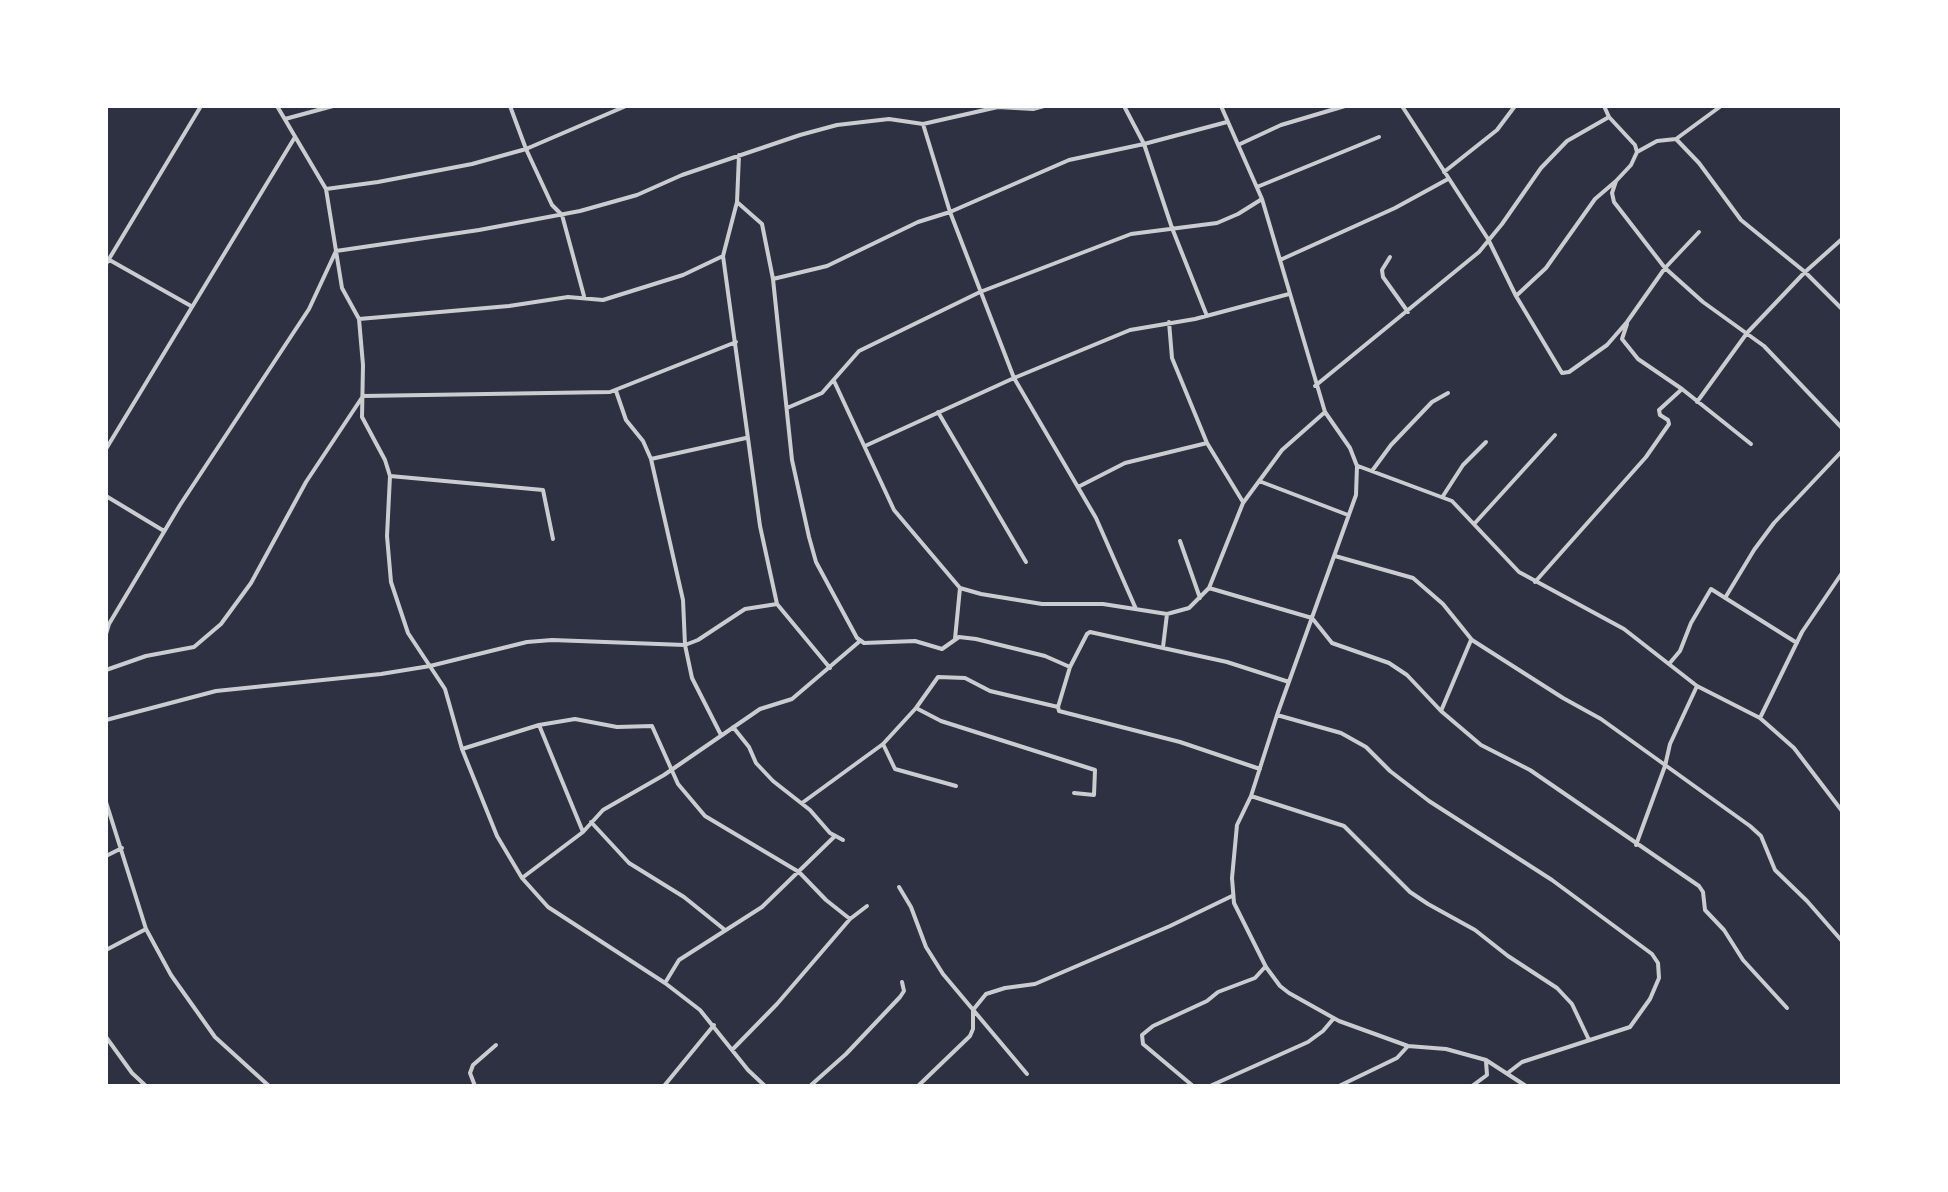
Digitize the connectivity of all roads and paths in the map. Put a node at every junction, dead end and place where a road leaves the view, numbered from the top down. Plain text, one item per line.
1 (201, 106) edge
2 (277, 106) edge
3 (333, 106) edge
4 (510, 106) edge
5 (626, 106) edge
6 (1044, 106) edge
7 (1124, 106) edge
8 (1221, 106) edge
9 (1345, 106) edge
10 (1402, 106) edge
11 (1515, 106) edge
12 (1721, 106) edge
13 (998, 107) edge
14 (1606, 107) edge
15 (1609, 117) junction
16 (284, 120) junction
17 (1227, 122) junction
18 (923, 124) junction
19 (295, 137) junction
20 (1379, 137) dead end
21 (1676, 139) junction
22 (1144, 144) junction
23 (1238, 145) junction
24 (526, 149) junction
25 (1637, 152) junction
26 (739, 155) junction
27 (1444, 172) junction
28 (1448, 179) junction
29 (1616, 181) junction
30 (1257, 187) junction
31 (326, 189) junction
32 (1262, 199) junction
33 (737, 202) junction
34 (950, 212) junction
35 (562, 215) junction
36 (1172, 228) junction
37 (1699, 232) dead end
38 (1488, 239) junction
39 (1842, 239) edge
40 (336, 251) junction
41 (723, 256) junction
42 (1390, 257) dead end
43 (1280, 260) junction
44 (107, 261) edge
45 (1665, 268) junction
46 (1805, 272) junction
47 (773, 279) junction
48 (980, 292) junction
49 (1289, 294) junction
50 (1516, 296) junction
51 (585, 297) junction
52 (192, 306) junction
53 (1842, 309) edge
54 (1408, 312) junction
55 (1207, 316) junction
56 (359, 319) junction
57 (1169, 322) junction
58 (1627, 322) junction
59 (1747, 333) junction
60 (736, 342) junction
61 (1014, 378) junction
62 (834, 381) junction
63 (1315, 386) junction
64 (1682, 389) junction
65 (616, 391) junction
66 (1448, 393) dead end
67 (363, 396) junction
68 (1697, 402) junction
69 (787, 408) junction
70 (938, 412) junction
71 (1325, 412) junction
72 (1842, 428) edge
73 (1555, 435) dead end
74 (746, 438) junction
75 (1486, 442) dead end
76 (1207, 443) junction
77 (1751, 444) dead end
78 (865, 446) junction
79 (106, 449) edge
80 (1842, 451) edge
81 (651, 459) junction
82 (1357, 466) junction
83 (1371, 471) junction
84 (390, 476) junction
85 (1259, 481) junction
86 (1077, 488) junction
87 (106, 496) edge
88 (1443, 496) junction
89 (1243, 503) junction
90 (1348, 515) junction
91 (1475, 523) junction
92 (164, 531) junction
93 (553, 539) dead end
94 (1180, 541) dead end
95 (1335, 556) junction
96 (1026, 562) dead end
97 (1842, 573) edge
98 (1535, 582) junction
99 (960, 588) junction
100 (1209, 588) junction
101 (1200, 598) junction
102 (1725, 598) junction
103 (777, 604) junction
104 (1136, 609) junction
105 (1167, 614) junction
106 (1312, 618) junction
107 (108, 623) edge
108 (106, 634) edge
109 (955, 639) junction
110 (1472, 640) junction
111 (860, 641) junction
112 (1797, 643) junction
113 (685, 645) junction
114 (1163, 648) junction
115 (1669, 665) junction
116 (430, 666) junction
117 (1070, 667) junction
118 (830, 668) junction
119 (106, 670) edge
120 (1290, 682) junction
121 (1697, 686) junction
122 (1058, 707) junction
123 (916, 708) junction
124 (1441, 711) junction
125 (1277, 715) junction
126 (1760, 718) junction
127 (106, 720) edge
128 (539, 725) junction
129 (733, 727) junction
130 (721, 735) junction
131 (883, 744) junction
132 (462, 749) junction
133 (1665, 766) junction
134 (672, 769) junction
135 (1260, 769) junction
136 (956, 786) dead end
137 (1074, 793) dead end
138 (1251, 796) junction
139 (106, 802) edge
140 (1839, 802) edge
141 (802, 803) junction
142 (107, 809) edge
143 (1842, 811) edge
144 (591, 822) junction
145 (583, 832) junction
146 (834, 837) junction
147 (843, 840) dead end
148 (1636, 845) junction
149 (122, 848) junction
150 (106, 856) edge
151 (799, 872) junction
152 (522, 878) junction
153 (899, 887) dead end
154 (1232, 896) junction
155 (867, 906) dead end
156 (850, 919) junction
157 (146, 929) junction
158 (725, 930) junction
159 (1842, 941) edge
160 (106, 950) edge
161 (1266, 967) junction
162 (902, 982) dead end
163 (665, 983) junction
164 (1787, 1008) dead end
165 (973, 1010) junction
166 (1334, 1018) junction
167 (714, 1025) junction
168 (106, 1037) edge
169 (1589, 1040) junction
170 (496, 1045) dead end
171 (1408, 1046) junction
172 (732, 1050) junction
173 (1486, 1060) junction
174 (1508, 1073) junction
175 (1027, 1074) dead end
176 (146, 1086) edge
177 (268, 1086) edge
178 (475, 1086) edge
179 (664, 1086) edge
180 (765, 1086) edge
181 (810, 1086) edge
182 (918, 1086) edge
183 (1193, 1086) edge
184 (1210, 1086) edge
185 (1339, 1086) edge
186 (1472, 1086) edge
187 (1526, 1086) edge

1 - 44 street
2 - 16 street
3 - 16 street
4 - 24 street
5 - 24 street
6 - 13 street
7 - 22 street
8 - 17 street
9 - 23 street
10 - 27 street
11 - 27 street
12 - 21 street
13 - 18 street
14 - 15 street
15 - 25 street
15 - 38 street
16 - 19 street
17 - 22 street
17 - 23 street
18 - 26 street
18 - 34 street
19 - 31 street
19 - 52 street
20 - 30 street
21 - 25 street
21 - 46 street
22 - 34 street
22 - 36 street
23 - 30 street
24 - 31 street
24 - 35 street
25 - 29 street
26 - 33 street
26 - 35 street
27 - 28 street
28 - 38 street
28 - 43 street
29 - 45 street
29 - 50 street
30 - 32 street
31 - 40 street
32 - 36 street
32 - 43 street
33 - 41 street
33 - 47 street
34 - 47 street
34 - 48 street
35 - 40 street
35 - 51 street
36 - 48 street
36 - 55 street
37 - 45 street
38 - 50 street
38 - 54 street
39 - 46 street
40 - 56 street
40 - 92 street
41 - 51 street
41 - 60 street
42 - 54 street
43 - 49 street
44 - 52 street
45 - 58 street
45 - 59 street
46 - 53 street
46 - 59 street
47 - 69 street
48 - 61 street
48 - 62 street
49 - 55 street
49 - 63 street
50 - 58 street
51 - 56 street
52 - 79 street
54 - 63 street
55 - 57 street
56 - 67 street
57 - 61 street
57 - 76 street
58 - 64 street
59 - 68 street
59 - 72 street
60 - 65 street
60 - 74 street
61 - 70 street
61 - 86 street
62 - 69 street
62 - 78 street
63 - 71 street
64 - 68 street
64 - 98 street
65 - 67 street
65 - 81 street
66 - 83 street
67 - 84 street
67 - 119 street
68 - 77 street
69 - 111 street
70 - 78 street
70 - 96 street
71 - 82 street
71 - 85 street
73 - 91 street
74 - 81 street
74 - 103 street
75 - 88 street
76 - 86 street
76 - 89 street
78 - 99 street
80 - 102 street
81 - 113 street
82 - 83 street
82 - 90 street
83 - 88 street
84 - 93 street
84 - 116 street
85 - 89 street
85 - 90 street
86 - 104 street
87 - 92 street
88 - 91 street
89 - 100 street
90 - 95 street
91 - 98 street
92 - 107 street
94 - 101 street
95 - 106 street
95 - 110 street
97 - 112 street
98 - 115 street
99 - 104 street
99 - 109 street
100 - 101 street
100 - 106 street
101 - 105 street
102 - 112 street
102 - 115 street
103 - 113 street
103 - 118 street
104 - 105 street
105 - 114 street
106 - 120 street
106 - 124 street
107 - 108 street
109 - 111 street
109 - 117 street
110 - 124 street
110 - 133 street
111 - 118 street
112 - 126 street
113 - 116 street
113 - 130 street
114 - 117 street
114 - 120 street
115 - 121 street
116 - 127 street
116 - 132 street
117 - 122 street
118 - 129 street
120 - 125 street
121 - 126 street
121 - 133 street
122 - 123 street
122 - 135 street
123 - 131 street
123 - 137 street
124 - 148 street
125 - 135 street
125 - 169 street
126 - 140 street
128 - 132 street
128 - 134 street
128 - 145 street
129 - 130 street
129 - 141 street
130 - 134 street
131 - 136 street
131 - 141 street
132 - 152 street
133 - 148 street
133 - 159 street
134 - 144 street
134 - 151 street
135 - 138 street
138 - 154 street
138 - 169 street
139 - 142 street
140 - 143 street
141 - 146 street
142 - 149 street
144 - 145 street
144 - 158 street
145 - 152 street
146 - 147 street
146 - 151 street
148 - 164 street
149 - 150 street
149 - 157 street
151 - 156 street
151 - 158 street
152 - 163 street
153 - 165 street
154 - 161 street
154 - 165 street
155 - 156 street
156 - 172 street
157 - 160 street
157 - 177 street
158 - 163 street
161 - 166 street
161 - 183 street
162 - 181 street
163 - 167 street
165 - 175 street
165 - 182 street
166 - 171 street
166 - 184 street
167 - 172 street
167 - 179 street
168 - 176 street
169 - 174 street
170 - 178 street
171 - 173 street
171 - 185 street
172 - 180 street
173 - 174 street
173 - 186 street
174 - 187 street

